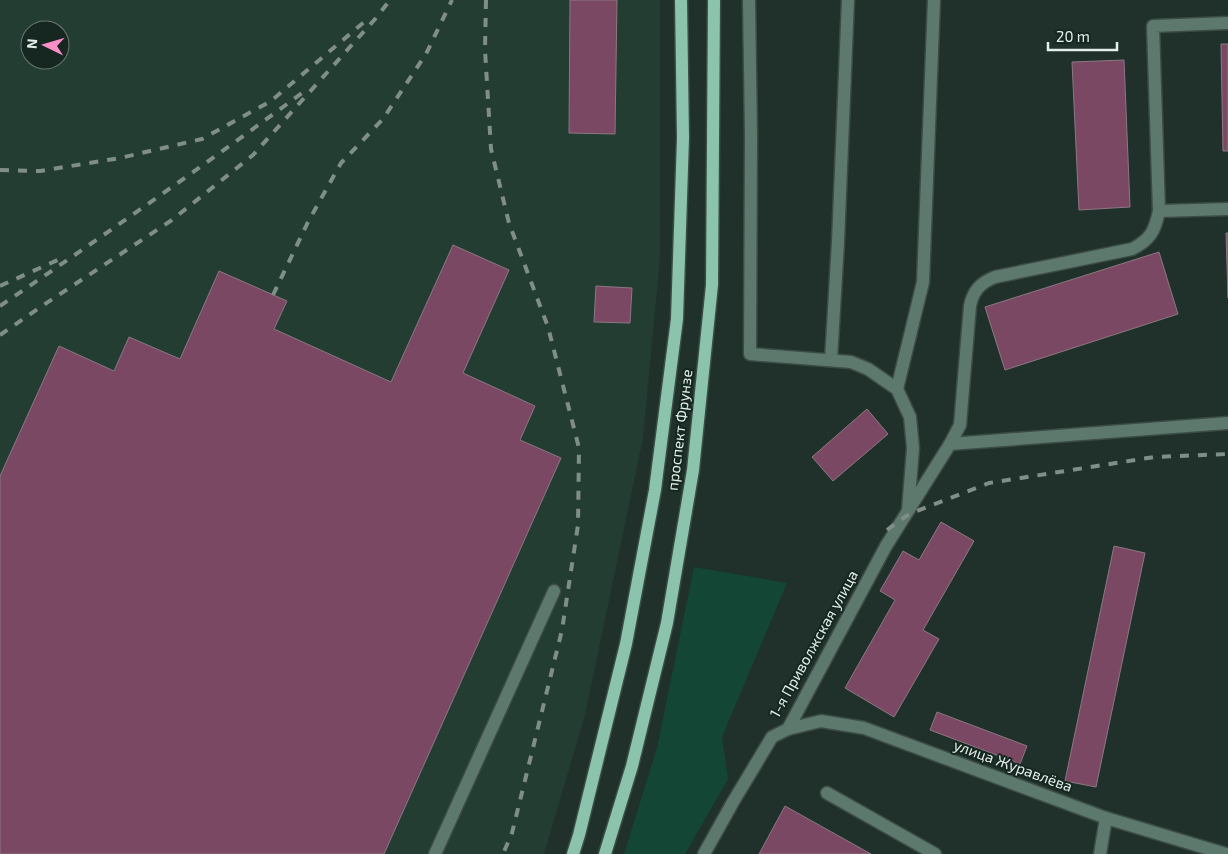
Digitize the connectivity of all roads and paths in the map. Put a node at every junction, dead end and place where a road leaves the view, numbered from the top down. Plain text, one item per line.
1 (681, 0) edge
2 (714, 0) edge
3 (749, 0) edge
4 (848, 0) edge
5 (934, 0) edge
6 (1228, 23) edge
7 (1228, 209) edge
8 (1159, 211) junction
9 (831, 360) junction
10 (896, 389) junction
11 (1228, 423) edge
12 (950, 444) junction
13 (908, 512) junction
14 (554, 591) dead end
15 (788, 729) junction
16 (827, 793) dead end
17 (1106, 818) junction
18 (435, 854) edge
19 (573, 854) edge
20 (605, 854) edge
21 (704, 854) edge
22 (935, 854) edge
23 (1100, 854) edge
24 (1226, 854) edge

1 - 19 main road, проспект Фрунзе
2 - 20 main road, проспект Фрунзе
3 - 9 street
4 - 9 street
5 - 10 street
6 - 8 street
7 - 8 street
8 - 12 street, 1-я Приволжская улица
9 - 10 street
10 - 13 street
11 - 12 street
12 - 13 street, 1-я Приволжская улица
13 - 15 street, 1-я Приволжская улица
14 - 18 street
15 - 17 street, улица Журавлёва
15 - 21 street, 1-я Приволжская улица
16 - 22 street
17 - 23 street
17 - 24 street, улица Журавлёва

